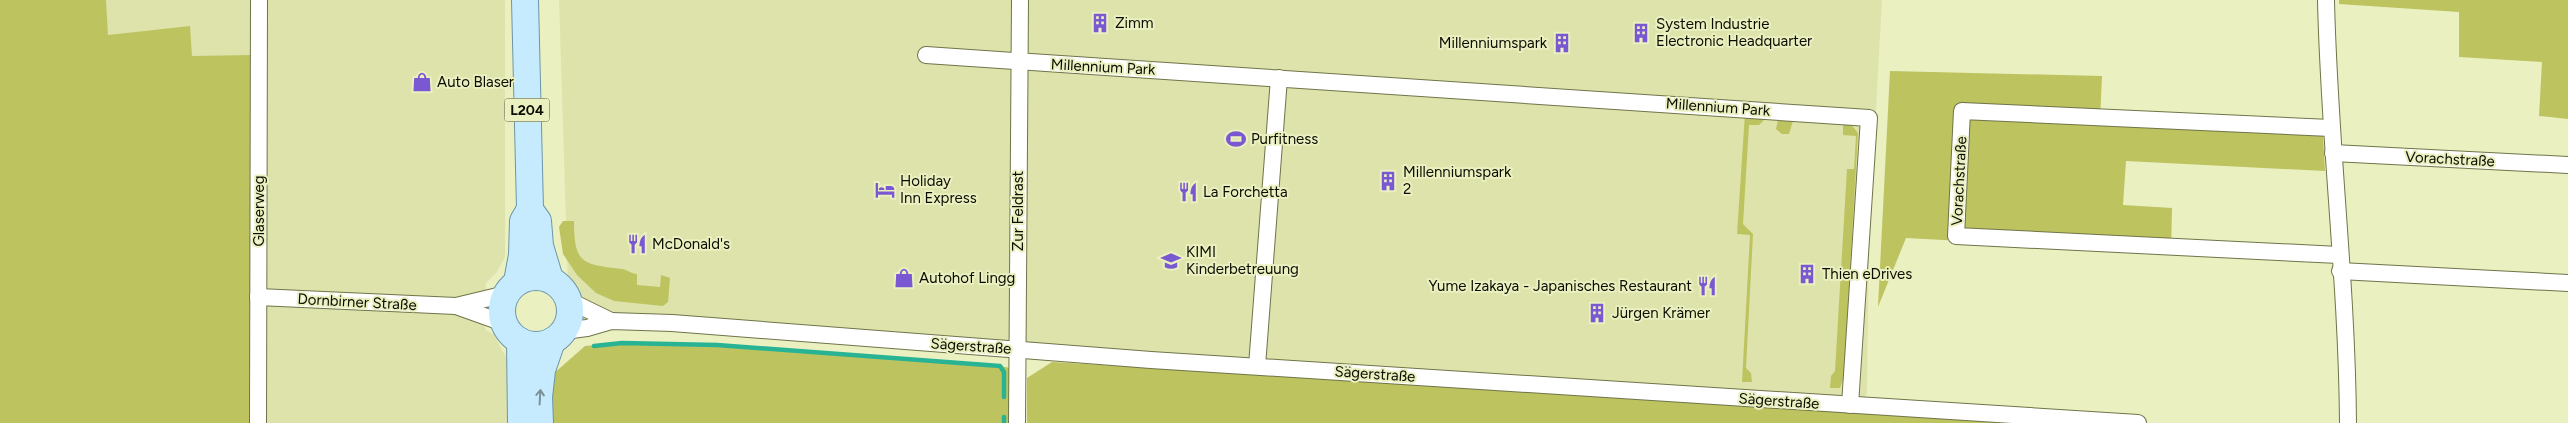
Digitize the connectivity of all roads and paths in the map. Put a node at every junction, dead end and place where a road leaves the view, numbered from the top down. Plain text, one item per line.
1 (260, 0) edge
2 (525, 0) edge
3 (1020, 0) edge
4 (2326, 0) edge
5 (926, 54) dead end
6 (1019, 62) junction
7 (1279, 78) junction
8 (2331, 128) junction
9 (2333, 153) junction
10 (2568, 165) edge
11 (530, 209) junction
12 (2340, 263) junction
13 (550, 279) junction
14 (2568, 283) edge
15 (511, 288) junction
16 (258, 297) junction
17 (568, 300) junction
18 (456, 306) junction
19 (611, 322) junction
20 (512, 333) junction
21 (558, 336) junction
22 (1018, 349) junction
23 (1257, 366) junction
24 (1850, 405) junction
25 (258, 423) edge
26 (521, 423) edge
27 (540, 423) edge
28 (1017, 423) edge
29 (2138, 423) edge
30 (2348, 423) edge

1 - 16 street, Glaserweg
2 - 11 main road, L204
3 - 6 street, Zur Feldrast
4 - 8 street
5 - 6 street, Millennium Park
6 - 7 street, Millennium Park
6 - 22 street, Zur Feldrast
7 - 23 street
7 - 24 street, Millennium Park
8 - 9 street
8 - 12 street, Vorachstraße
9 - 10 street, Vorachstraße
9 - 12 street
11 - 13 main road, L204
11 - 15 main road, L204
12 - 14 street, Vorachstraße
12 - 30 street
13 - 15 main road, Dornbirner Straße
13 - 17 main road, L204
15 - 18 street, Dornbirner Straße
15 - 20 main road, L204
16 - 18 street, Dornbirner Straße
16 - 25 street, Glaserweg
17 - 19 street, Sägerstraße
17 - 21 main road
18 - 20 street, Dornbirner Straße
19 - 21 street, Sägerstraße
19 - 22 street, Sägerstraße
20 - 21 main road, Dornbirner Straße
20 - 26 main road, L204
27 -> 21 main road
22 - 23 street, Sägerstraße
22 - 28 street, Zur Feldrast
23 - 24 street, Sägerstraße
24 - 29 street, Sägerstraße

